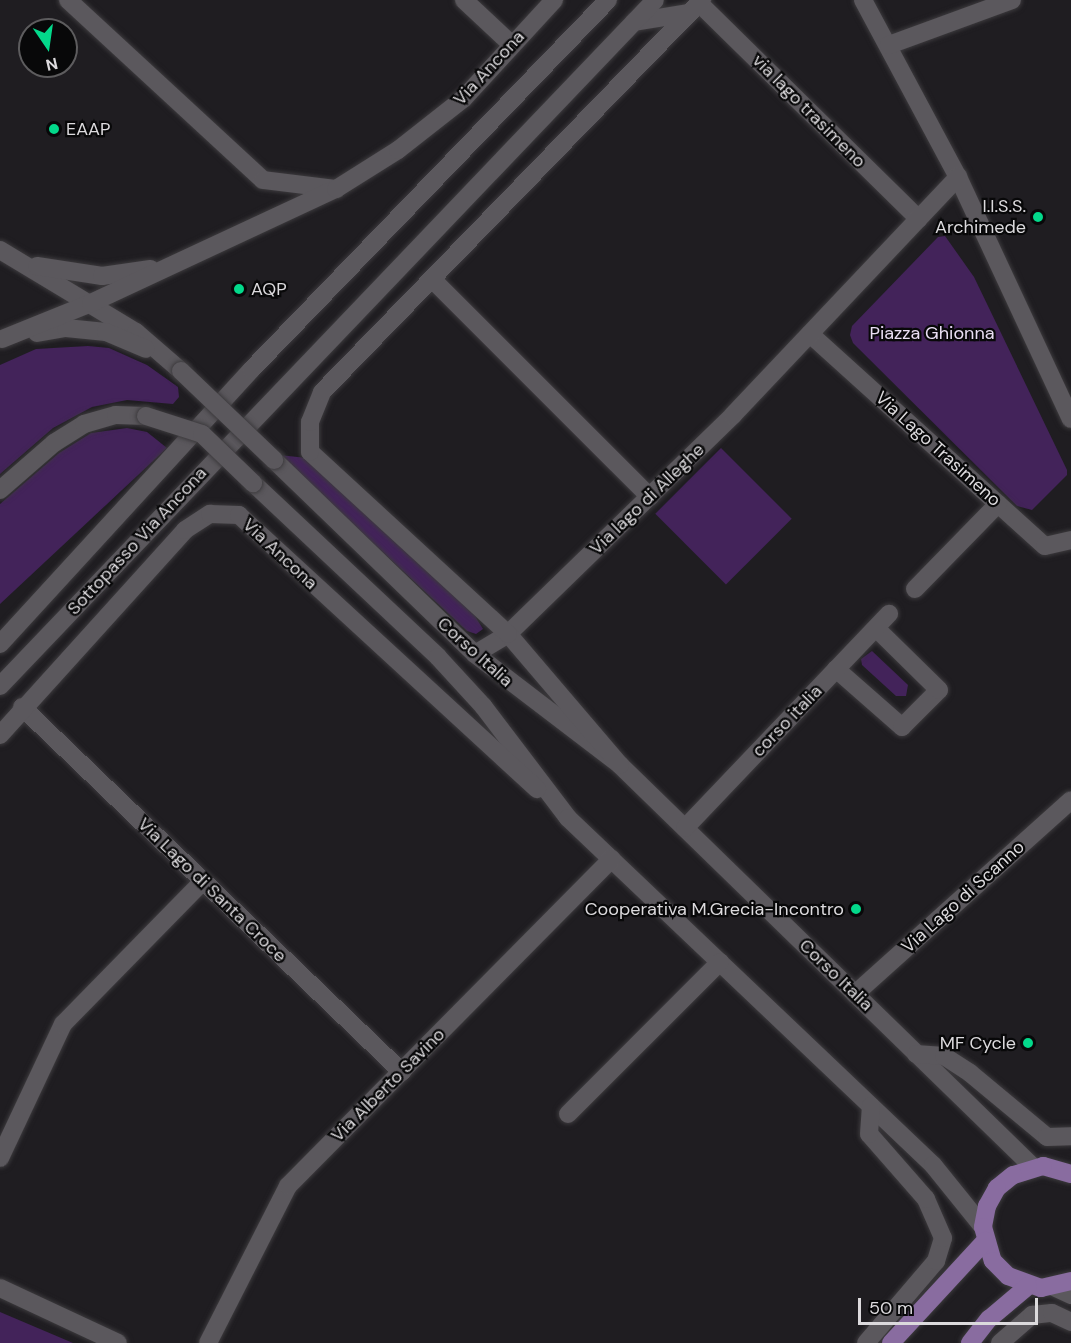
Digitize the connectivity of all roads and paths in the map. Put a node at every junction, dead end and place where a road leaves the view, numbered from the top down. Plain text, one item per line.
1 (68, 0) edge
2 (464, 0) edge
3 (554, 0) edge
4 (608, 0) edge
5 (655, 0) edge
6 (863, 0) edge
7 (1012, 0) edge
8 (697, 5) edge
9 (634, 22) junction
10 (511, 45) junction
11 (889, 45) junction
12 (958, 177) junction
13 (336, 189) junction
14 (919, 219) junction
15 (0, 250) edge
16 (29, 265) junction
17 (169, 266) junction
18 (432, 279) junction
19 (92, 303) junction
20 (810, 334) junction
21 (1, 339) edge
22 (251, 370) joint
23 (181, 371) junction
24 (1071, 419) edge
25 (0, 490) edge
26 (650, 497) junction
27 (998, 504) junction
28 (1071, 540) edge
29 (915, 589) dead end
30 (889, 614) dead end
31 (876, 628) junction
32 (508, 634) junction
33 (0, 644) edge
34 (475, 654) junction
35 (836, 669) junction
36 (0, 686) edge
37 (22, 707) junction
38 (0, 735) edge
39 (620, 765) junction
40 (1071, 801) edge
41 (568, 818) junction
42 (685, 828) junction
43 (612, 860) junction
44 (203, 881) junction
45 (720, 962) junction
46 (855, 994) junction
47 (916, 1054) junction
48 (402, 1072) junction
49 (871, 1106) junction
50 (568, 1114) dead end
51 (1071, 1136) edge
52 (0, 1158) edge
53 (1071, 1159) edge
54 (1033, 1167) junction
55 (1053, 1167) junction
56 (1071, 1174) edge
57 (984, 1234) junction
58 (1063, 1284) edge
59 (1028, 1286) junction
60 (0, 1288) edge
61 (1071, 1295) edge
62 (1071, 1322) edge
63 (118, 1343) edge
64 (208, 1343) edge
65 (866, 1343) edge
66 (891, 1343) edge
67 (970, 1343) edge
68 (1000, 1343) edge

1 - 13 street
2 - 10 street
3 - 10 street, Via Ancona
4 - 22 street, Via Ancona
5 - 9 street
6 - 11 street
7 - 11 street
8 - 9 street
8 - 14 street, via lago trasimeno
8 - 18 street
9 - 36 street, Sottopasso Via Ancona
10 - 13 street, Via Ancona
11 - 12 street
12 - 14 street
12 - 24 street
13 - 17 street, Via Ancona
14 - 20 street, Via lago di Alleghe
15 - 16 street
16 - 17 street
16 - 19 street
17 - 19 street, Via Ancona
18 - 26 street
18 - 32 street
19 - 21 street, Via Ancona
19 - 23 street
20 - 26 street, Via lago di Alleghe
20 - 27 street, Via Lago Trasimeno
21 - 23 street, Corso Italia
22 - 33 street, Sottopasso Via Ancona
23 - 34 street, Corso Italia, bridge
25 - 41 street, Corso Italia, bridge
26 - 32 street, Via lago di Alleghe
27 - 28 street, Via Lago Trasimeno
27 - 29 street
30 - 31 street, corso italia
31 - 35 street, corso italia
31 - 35 street
32 - 34 street, Via lago di Alleghe
32 - 39 street
34 - 39 street, Corso Italia
35 - 42 street, corso italia
37 - 38 street, Via Ancona
37 - 41 street, Via Ancona
37 - 44 street, Via Lago di Santa Croce
39 - 42 street, Corso Italia
40 - 46 street, Via Lago di Scanno
41 - 43 street, Corso Italia
42 - 46 street, Corso Italia
43 - 45 street, Corso Italia
43 - 48 street, Via Alberto Savino
44 - 48 street, Via Lago di Santa Croce
44 - 52 street
45 - 49 street, Corso Italia
45 - 50 street
46 - 47 street, Corso Italia
47 - 51 street
47 - 54 street, Corso Italia
48 - 64 street, Via Alberto Savino
49 - 57 street, Corso Italia
49 - 65 street
53 - 55 main road
54 - 55 main road
54 - 57 main road
55 - 56 main road
57 - 59 main road
57 - 66 main road
58 - 59 main road
58 - 61 street
59 - 67 main road
60 - 63 street
62 - 68 street

